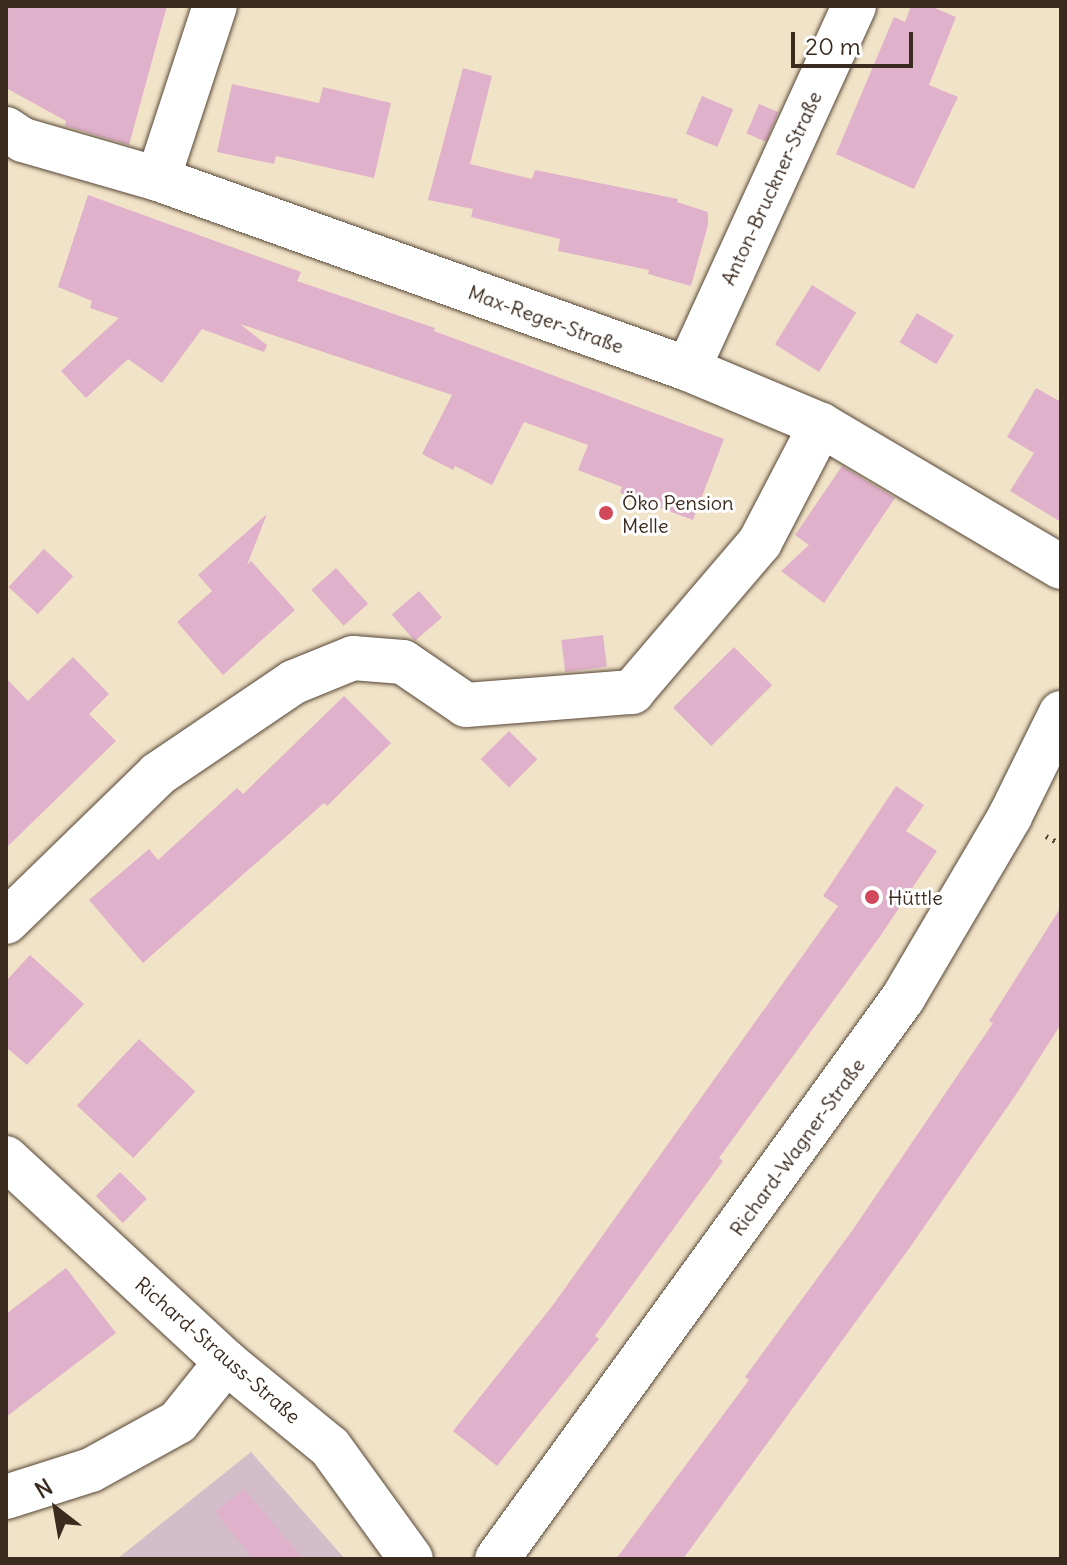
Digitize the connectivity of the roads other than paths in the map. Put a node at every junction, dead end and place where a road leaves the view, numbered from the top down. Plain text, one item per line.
1 (215, 6) edge
2 (854, 6) edge
3 (6, 129) edge
4 (158, 179) junction
5 (688, 369) junction
6 (821, 425) junction
7 (1061, 567) edge
8 (1061, 713) edge
9 (6, 922) edge
10 (6, 1158) edge
11 (226, 1362) junction
12 (6, 1497) edge
13 (411, 1559) edge
14 (497, 1559) edge

1 - 4 street
2 - 5 street, Anton-Bruckner-Straße
3 - 4 street, Max-Reger-Straße
4 - 5 street, Max-Reger-Straße
5 - 6 street, Max-Reger-Straße
6 - 7 street, Max-Reger-Straße
6 - 9 street
8 - 14 street, Richard-Wagner-Straße
10 - 11 street, Richard-Strauss-Straße
11 - 12 street
11 - 13 street, Richard-Strauss-Straße

